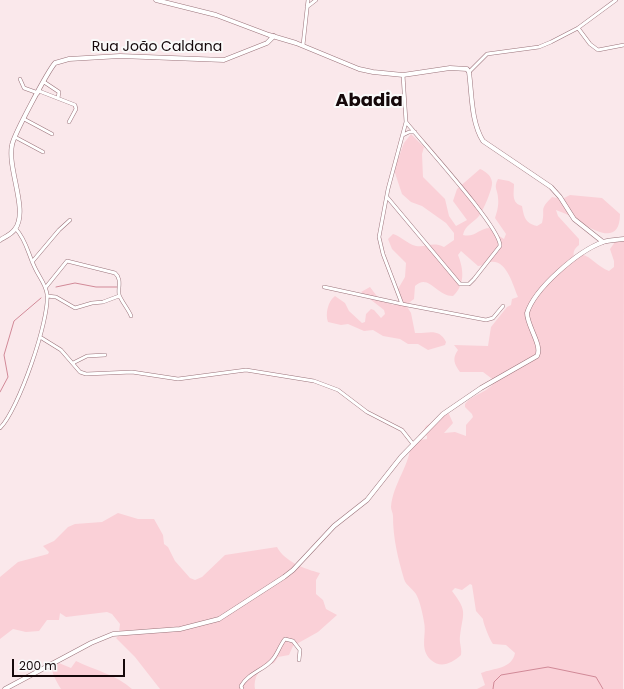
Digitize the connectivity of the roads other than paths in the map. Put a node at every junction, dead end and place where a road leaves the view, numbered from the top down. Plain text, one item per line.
1 (156, 0) edge
2 (308, 0) edge
3 (316, 0) edge
4 (616, 0) edge
5 (307, 7) junction
6 (578, 28) junction
7 (271, 36) junction
8 (624, 45) edge
9 (303, 46) junction
10 (469, 72) junction
11 (403, 75) junction
12 (20, 79) dead end
13 (44, 82) junction
14 (38, 92) junction
15 (58, 98) junction
16 (24, 119) junction
17 (69, 122) dead end
18 (406, 122) junction
19 (414, 132) junction
20 (52, 134) dead end
21 (403, 135) junction
22 (15, 136) junction
23 (43, 152) dead end
24 (387, 197) junction
25 (70, 220) dead end
26 (16, 229) junction
27 (624, 239) edge
28 (0, 240) edge
29 (603, 242) junction
30 (32, 262) junction
31 (46, 287) junction
32 (324, 287) dead end
33 (48, 296) junction
34 (119, 296) junction
35 (402, 304) junction
36 (503, 306) dead end
37 (131, 316) dead end
38 (40, 337) junction
39 (105, 355) dead end
40 (73, 362) junction
41 (0, 428) edge
42 (413, 444) junction
43 (299, 660) dead end
44 (5, 689) edge
45 (242, 689) edge

1 - 7 street
2 - 5 street
3 - 5 street
4 - 6 street
5 - 9 street
6 - 8 street
6 - 10 street
7 - 9 street
7 - 13 street, Rua João Caldana
9 - 11 street
10 - 11 street
10 - 29 street
11 - 18 street
12 - 14 street
13 - 14 street, Rua João Caldana
13 - 15 street
14 - 15 street
14 - 16 street, Rua João Caldana
15 - 17 street
16 - 20 street
16 - 22 street, Rua João Caldana
18 - 19 street
18 - 21 street
19 - 21 street
19 - 24 street
21 - 24 street
22 - 23 street
22 - 26 street, Rua João Caldana
24 - 35 street
25 - 30 street
26 - 28 street
26 - 30 street
27 - 29 street
29 - 42 street
30 - 31 street
31 - 33 street
31 - 34 street
32 - 35 street
33 - 34 street
33 - 38 street
34 - 37 street
35 - 36 street
38 - 40 street
38 - 41 street
39 - 40 street
40 - 42 street
42 - 44 street
43 - 45 street

